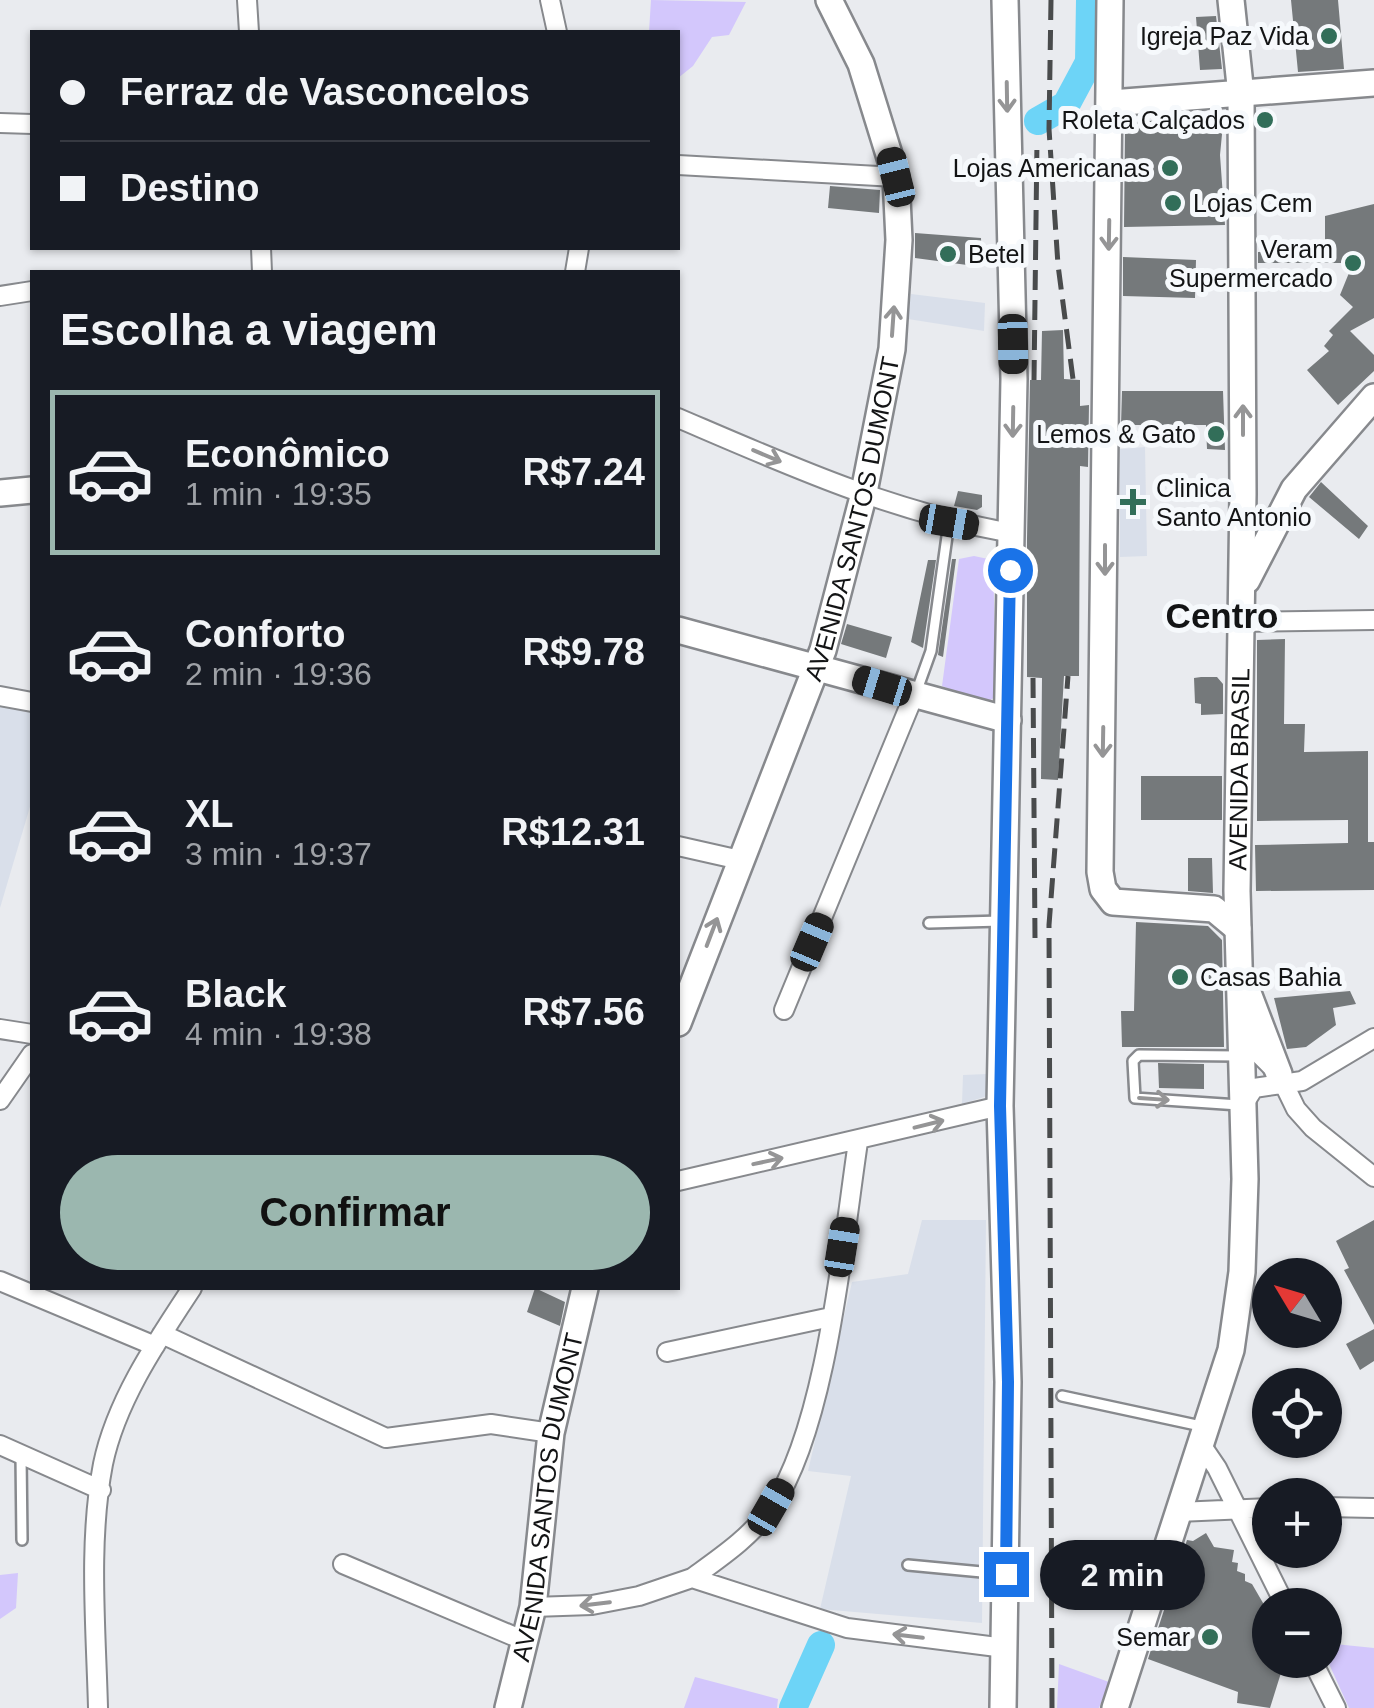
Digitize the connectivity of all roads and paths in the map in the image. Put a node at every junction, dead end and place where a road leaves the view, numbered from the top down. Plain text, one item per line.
1 (247, 0) edge
2 (550, 0) edge
3 (828, 0) edge
4 (1005, 0) edge
5 (1110, 0) edge
6 (1232, 0) edge
7 (249, 30) edge
8 (557, 30) edge
9 (1374, 84) edge
10 (1228, 96) junction
11 (1111, 103) junction
12 (0, 123) edge
13 (30, 124) edge
14 (680, 165) edge
15 (896, 177) junction
16 (30, 291) edge
17 (0, 296) edge
18 (1374, 397) edge
19 (680, 419) edge
20 (30, 490) edge
21 (0, 493) edge
22 (863, 497) junction
23 (949, 522) junction
24 (1011, 533) junction
25 (1240, 594) junction
26 (1374, 620) edge
27 (1240, 622) junction
28 (680, 631) edge
29 (817, 666) junction
30 (0, 696) edge
31 (914, 696) junction
32 (30, 702) edge
33 (1008, 720) junction
34 (680, 846) edge
35 (740, 860) junction
36 (1237, 891) junction
37 (1214, 909) junction
38 (1004, 920) junction
39 (928, 924) dead end
40 (1238, 929) junction
41 (1240, 966) junction
42 (784, 1010) dead end
43 (680, 1018) edge
44 (0, 1029) edge
45 (30, 1034) edge
46 (1374, 1038) edge
47 (1240, 1046) junction
48 (30, 1057) edge
49 (1280, 1080) junction
50 (0, 1100) edge
51 (1242, 1105) junction
52 (1000, 1106) junction
53 (858, 1142) junction
54 (1374, 1176) edge
55 (680, 1181) edge
56 (0, 1281) edge
57 (191, 1290) edge
58 (586, 1290) edge
59 (831, 1318) junction
60 (158, 1340) junction
61 (667, 1352) dead end
62 (1062, 1396) dead end
63 (551, 1433) junction
64 (1202, 1435) junction
65 (0, 1445) edge
66 (21, 1455) junction
67 (102, 1490) junction
68 (1342, 1507) edge
69 (1374, 1508) edge
70 (1252, 1510) edge
71 (1237, 1511) junction
72 (1178, 1512) junction
73 (22, 1540) dead end
74 (344, 1564) dead end
75 (908, 1564) dead end
76 (1006, 1574) junction
77 (692, 1578) junction
78 (1276, 1588) edge
79 (533, 1608) junction
80 (525, 1641) junction
81 (1005, 1648) junction
82 (1321, 1678) edge
83 (98, 1708) edge
84 (508, 1708) edge
85 (1002, 1708) edge
86 (1115, 1708) edge
87 (1336, 1708) edge

1 - 7 street
2 - 8 street
3 - 15 main road, AVENIDA SANTOS DUMONT
4 -> 24 main road
5 - 11 main road
6 - 10 main road
9 - 10 main road
10 - 11 main road
25 -> 10 main road, AVENIDA BRASIL
11 -> 37 main road
12 - 13 street
14 - 15 street
22 -> 15 main road, AVENIDA SANTOS DUMONT
16 - 17 street
18 - 25 main road
19 -> 22 street
20 - 21 main road
22 - 23 street
22 - 29 main road, AVENIDA SANTOS DUMONT
23 - 24 street
23 - 31 lane
24 - 33 main road
25 - 27 main road, AVENIDA BRASIL
26 - 27 street
27 - 36 main road, AVENIDA BRASIL
28 - 29 main road
29 - 31 main road
29 - 35 main road, AVENIDA SANTOS DUMONT
30 - 32 street
31 - 33 main road
31 - 42 street
33 - 38 main road
34 - 35 street
43 -> 35 main road, AVENIDA SANTOS DUMONT
36 - 37 main road
36 - 40 main road, AVENIDA BRASIL
37 - 40 main road
38 - 39 lane
38 - 52 main road
40 - 41 main road, AVENIDA BRASIL
41 - 47 main road, AVENIDA BRASIL
41 - 49 main road
44 - 45 street
46 - 49 street
47 - 49 street
47 - 51 main road, AVENIDA BRASIL
47 -> 51 lane
48 - 50 street
49 - 51 street
49 - 54 street
51 - 64 main road, AVENIDA BRASIL
53 -> 52 street
52 - 76 main road
55 -> 53 street
53 - 59 street
56 - 60 street
57 - 60 street
58 - 63 main road, AVENIDA SANTOS DUMONT
59 - 61 street
59 - 77 street
60 - 63 street
60 - 67 street
62 - 64 lane
63 - 79 main road, AVENIDA SANTOS DUMONT
64 - 71 street
64 - 72 main road, AVENIDA BRASIL
65 - 66 street
66 - 67 street
66 - 73 lane
67 - 83 street
68 - 69 street
70 - 71 street
71 - 72 street
71 - 78 street
72 - 86 main road, AVENIDA BRASIL
74 - 80 street
75 - 76 lane
76 - 81 main road
77 -> 79 street
81 -> 77 street
79 - 80 main road, AVENIDA SANTOS DUMONT
80 - 84 main road, AVENIDA SANTOS DUMONT
81 - 85 main road
82 - 87 street

